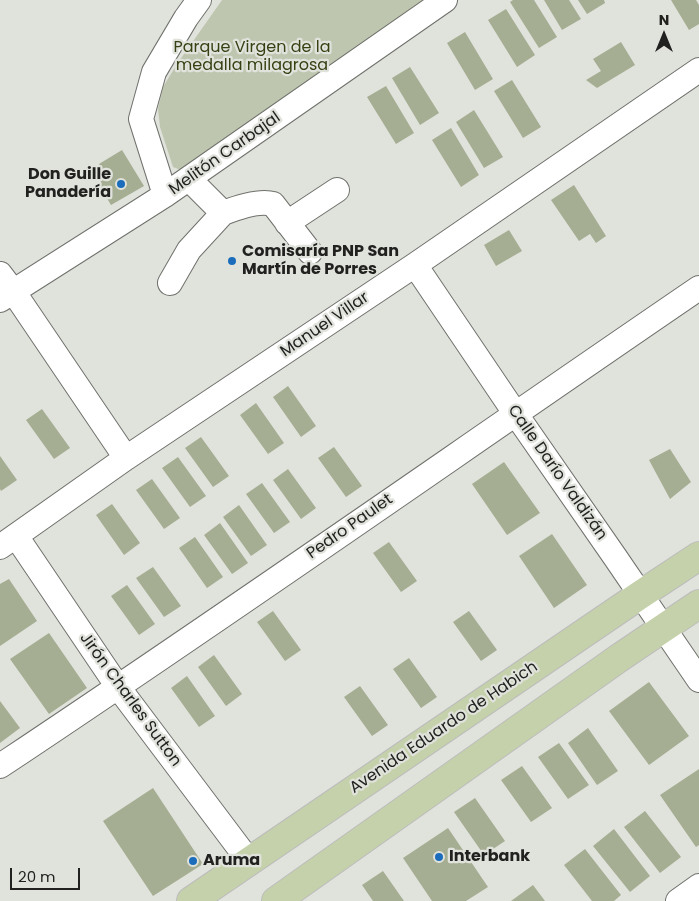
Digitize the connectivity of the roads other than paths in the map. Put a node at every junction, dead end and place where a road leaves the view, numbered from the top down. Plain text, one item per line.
1 (198, 0) edge
2 (444, 0) edge
3 (699, 70) edge
4 (189, 179) junction
5 (337, 190) dead end
6 (165, 195) junction
7 (223, 213) junction
8 (287, 223) junction
9 (310, 252) dead end
10 (415, 265) junction
11 (170, 283) dead end
12 (699, 288) edge
13 (4, 289) edge
14 (515, 413) junction
15 (126, 458) junction
16 (8, 542) edge
17 (699, 556) edge
18 (640, 595) junction
19 (699, 604) edge
20 (664, 628) junction
21 (699, 680) edge
22 (118, 687) junction
23 (0, 766) edge
24 (249, 861) junction
25 (699, 886) edge
26 (191, 901) edge
27 (276, 901) edge
28 (678, 901) edge

1 - 6 street
2 - 4 street, Melitón Carbajal
3 - 10 street, Manuel Villar
4 - 6 street, Melitón Carbajal
4 - 7 street
5 - 8 street
6 - 13 street, Melitón Carbajal
7 - 8 street
7 - 11 street
8 - 9 street
10 - 14 street, Calle Darío Valdizán
10 - 15 street, Manuel Villar
12 - 14 street, Pedro Paulet
13 - 15 street
14 - 18 street, Calle Darío Valdizán
14 - 22 street, Pedro Paulet
15 - 16 street, Manuel Villar
16 - 22 street, Jirón Charles Sutton
17 - 18 main road, Avenida Eduardo de Habich
18 - 20 street, Calle Darío Valdizán
18 - 24 main road, Avenida Eduardo de Habich
19 - 20 main road
20 - 21 street, Calle Darío Valdizán
20 - 27 main road
22 - 23 street, Pedro Paulet
22 - 24 street, Jirón Charles Sutton
24 - 26 main road, Avenida Eduardo de Habich
25 - 28 street

